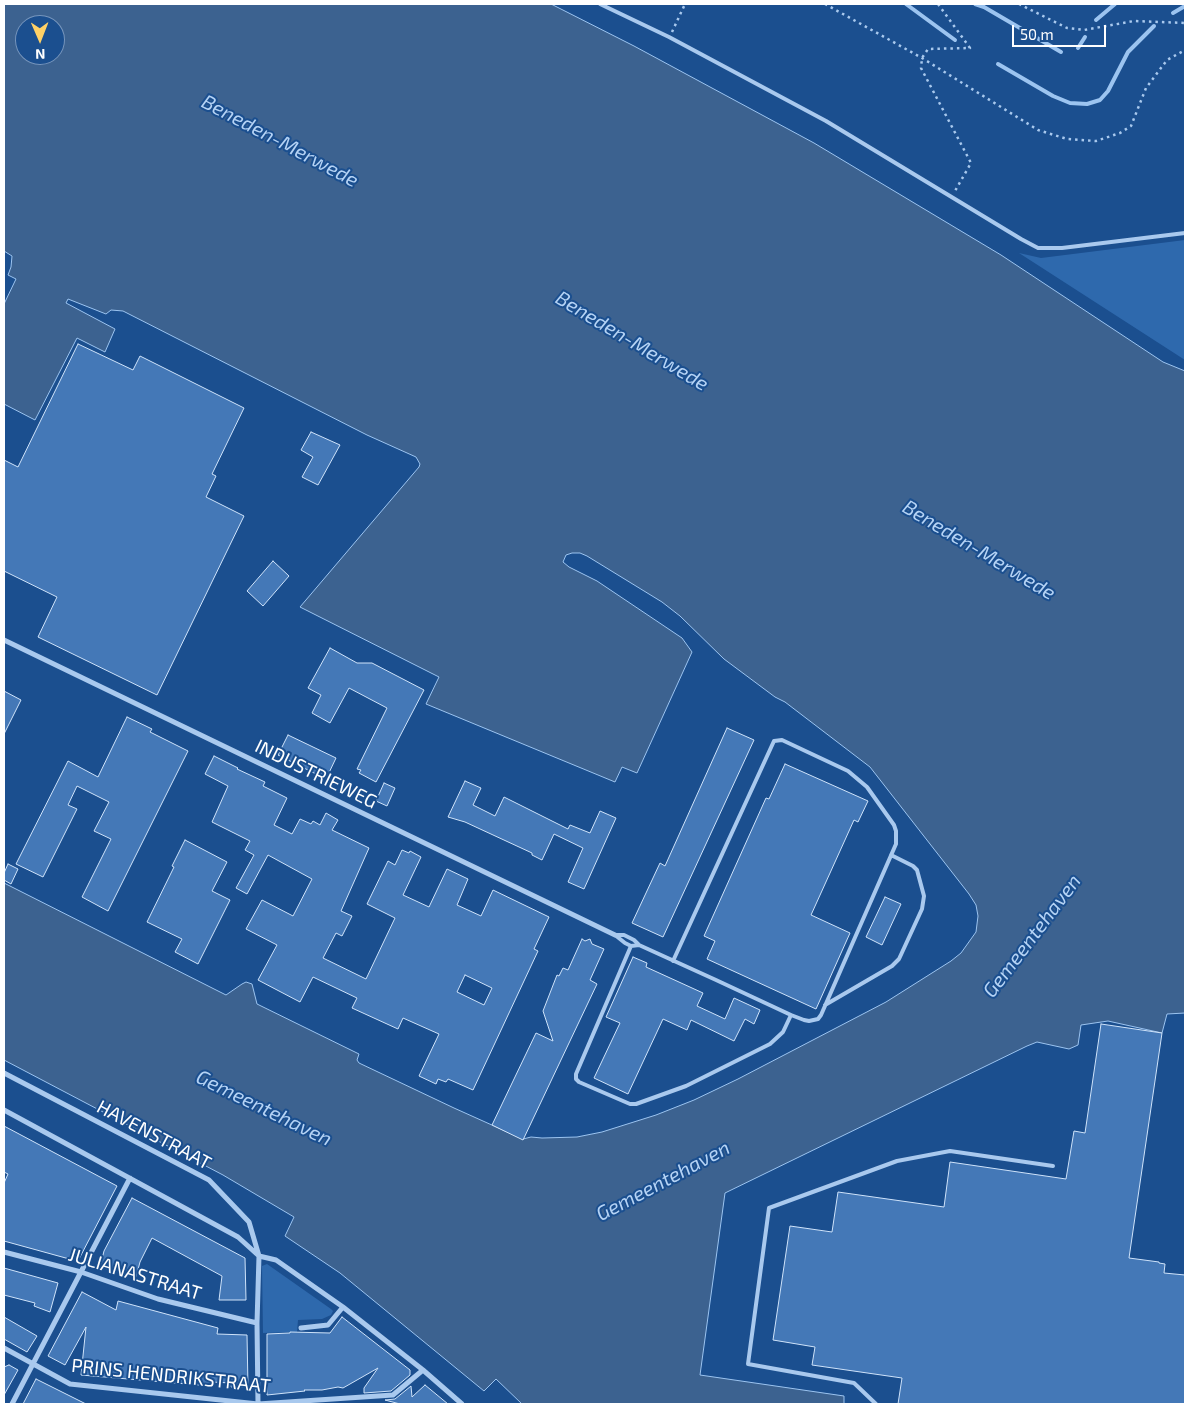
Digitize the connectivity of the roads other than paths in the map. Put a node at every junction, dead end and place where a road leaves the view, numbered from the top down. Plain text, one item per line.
1 (600, 4) edge
2 (1185, 233) edge
3 (4, 640) edge
4 (891, 855) junction
5 (615, 935) junction
6 (639, 945) junction
7 (631, 946) junction
8 (673, 961) junction
9 (825, 1005) junction
10 (791, 1015) junction
11 (4, 1073) edge
12 (4, 1110) edge
13 (1053, 1166) dead end
14 (130, 1178) junction
15 (4, 1252) edge
16 (259, 1256) junction
17 (81, 1272) junction
18 (343, 1307) junction
19 (257, 1323) junction
20 (301, 1328) dead end
21 (4, 1348) edge
22 (32, 1364) junction
23 (423, 1370) junction
24 (12, 1404) edge
25 (258, 1404) edge
26 (462, 1404) edge
27 (876, 1404) edge

1 - 2 lane
3 - 5 street, INDUSTRIEWEG
4 - 8 lane
4 - 9 lane
4 - 9 lane
5 - 6 lane
5 - 7 lane
6 - 7 lane
6 - 8 lane
7 - 10 lane
8 - 10 lane
9 - 10 lane
11 - 16 street, HAVENSTRAAT
12 - 14 street
13 - 27 lane
14 - 16 street
14 - 17 street
15 - 17 street, JULIANASTRAAT
16 - 18 street
16 - 19 street, HAVENSTRAAT
17 - 19 street, JULIANASTRAAT
17 - 22 street
18 - 20 street
18 - 23 street
19 - 25 street, HAVENSTRAAT
21 - 22 street, PRINS HENDRIKSTRAAT
22 - 24 street
22 - 25 street, PRINS HENDRIKSTRAAT
23 - 25 street, PRINS HENDRIKSTRAAT
23 - 26 street

